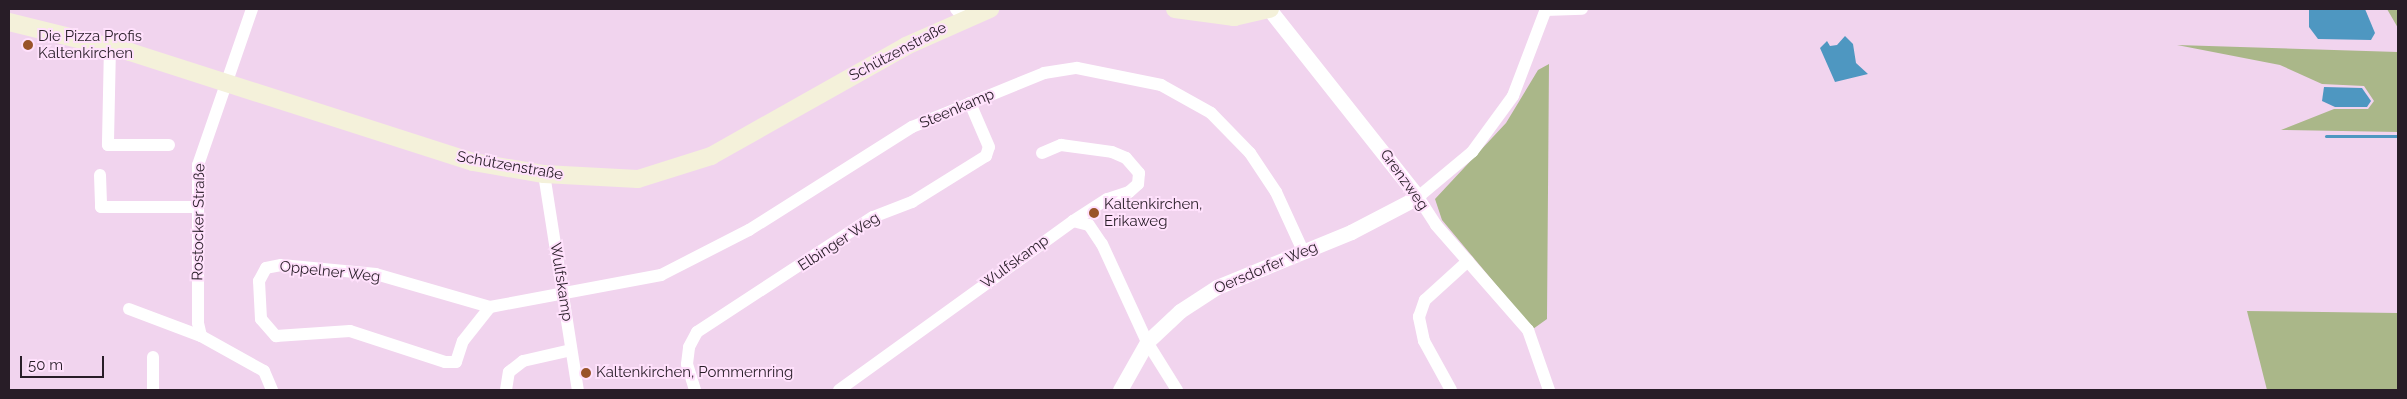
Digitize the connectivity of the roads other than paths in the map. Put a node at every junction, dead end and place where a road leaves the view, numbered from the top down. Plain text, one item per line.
1 (252, 9) edge
2 (990, 9) edge
3 (1176, 9) edge
4 (1270, 9) edge
5 (1546, 9) edge
6 (1582, 9) edge
7 (960, 13) edge
8 (9, 22) edge
9 (110, 46) junction
10 (225, 83) junction
11 (970, 103) junction
12 (169, 145) dead end
13 (1042, 152) dead end
14 (544, 174) junction
15 (100, 175) dead end
16 (1418, 197) junction
17 (198, 207) junction
18 (1074, 221) junction
19 (1303, 251) junction
20 (1468, 261) junction
21 (563, 295) junction
22 (490, 307) junction
23 (129, 309) dead end
24 (201, 336) junction
25 (1147, 342) junction
26 (571, 350) junction
27 (153, 357) dead end
28 (153, 390) edge
29 (272, 390) edge
30 (506, 390) edge
31 (578, 390) edge
32 (695, 390) edge
33 (839, 390) edge
34 (1120, 390) edge
35 (1177, 390) edge
36 (1451, 390) edge
37 (1549, 390) edge

1 - 10 street, Rostocker Straße
2 - 7 main road, Schützenstraße
3 - 4 main road
4 - 16 street, Grenzweg
5 - 6 street
5 - 16 street
7 - 14 main road, Schützenstraße
8 - 9 main road, Schützenstraße
9 - 10 main road, Schützenstraße
9 - 12 street
10 - 14 main road, Schützenstraße
10 - 17 street, Rostocker Straße
11 - 19 street, Steenkamp
11 - 21 street, Steenkamp
11 - 32 street, Elbinger Weg
13 - 18 street, Wulfskamp
14 - 21 street, Wulfskamp
15 - 17 street
16 - 19 street, Oersdorfer Weg
16 - 20 street, Grenzweg
17 - 24 street, Rostocker Straße
18 - 25 street
18 - 33 street, Wulfskamp
19 - 25 street, Oersdorfer Weg
20 - 36 street
20 - 37 street, Grenzweg
21 - 22 street, Steenkamp
21 - 26 street, Wulfskamp
22 - 22 street, Oppelner Weg
23 - 24 street
24 - 29 street
25 - 34 street, Oersdorfer Weg
25 - 35 street
26 - 30 street
26 - 31 street, Wulfskamp
27 - 28 street

